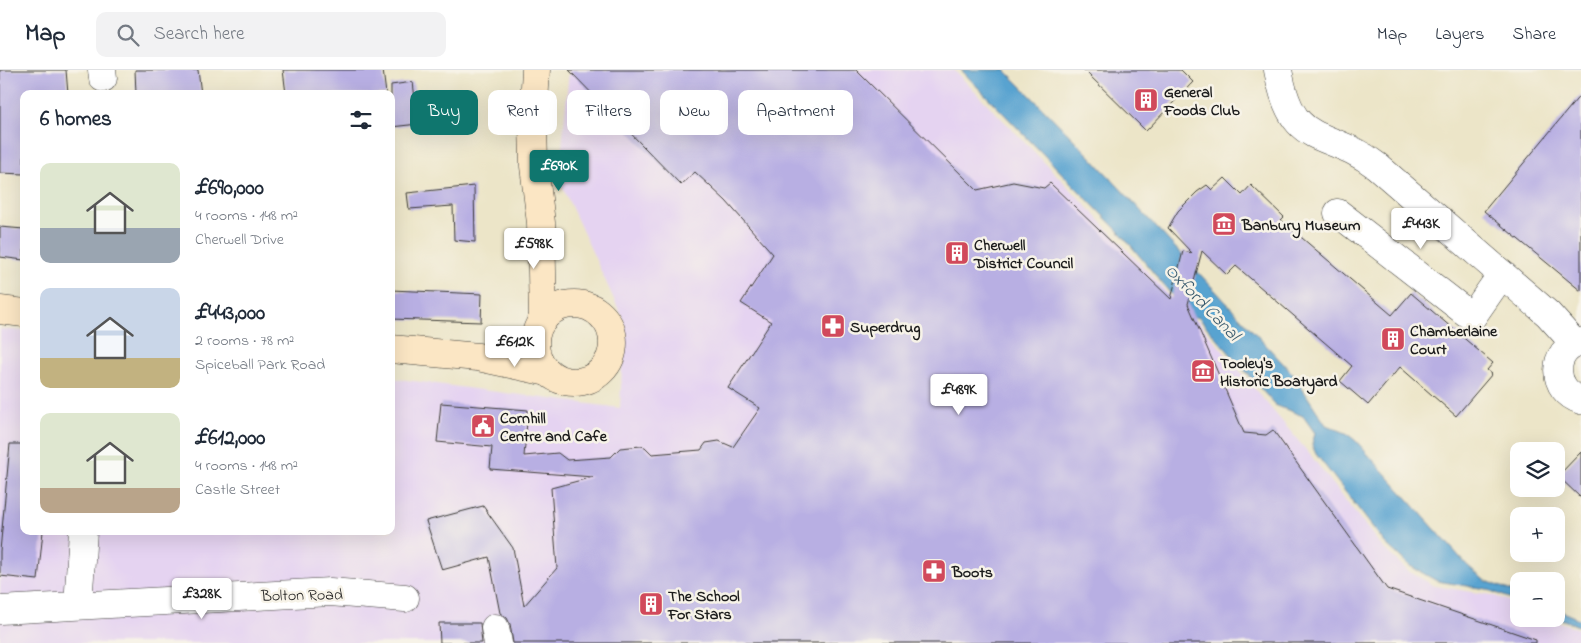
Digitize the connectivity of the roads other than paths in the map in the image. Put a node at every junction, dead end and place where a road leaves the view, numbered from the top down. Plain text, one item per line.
1 (536, 70) edge
2 (1278, 70) edge
3 (1338, 213) dead end
4 (541, 223) junction
5 (1502, 274) junction
6 (570, 304) junction
7 (0, 310) edge
8 (20, 312) edge
9 (540, 326) junction
10 (1578, 343) edge
11 (395, 349) edge
12 (478, 356) junction
13 (548, 372) junction
14 (1581, 400) edge
15 (83, 535) edge
16 (405, 598) dead end
17 (78, 605) junction
18 (0, 610) edge

1 - 4 street
2 - 5 street
3 - 5 street
4 - 6 street
4 - 9 street
5 - 10 street
6 - 9 street
6 - 13 street
7 - 8 street
9 - 12 street
9 - 13 street
10 - 14 street
11 - 12 street
12 - 13 street
15 - 17 street
16 - 17 street, Bolton Road
17 - 18 street, Bolton Road

